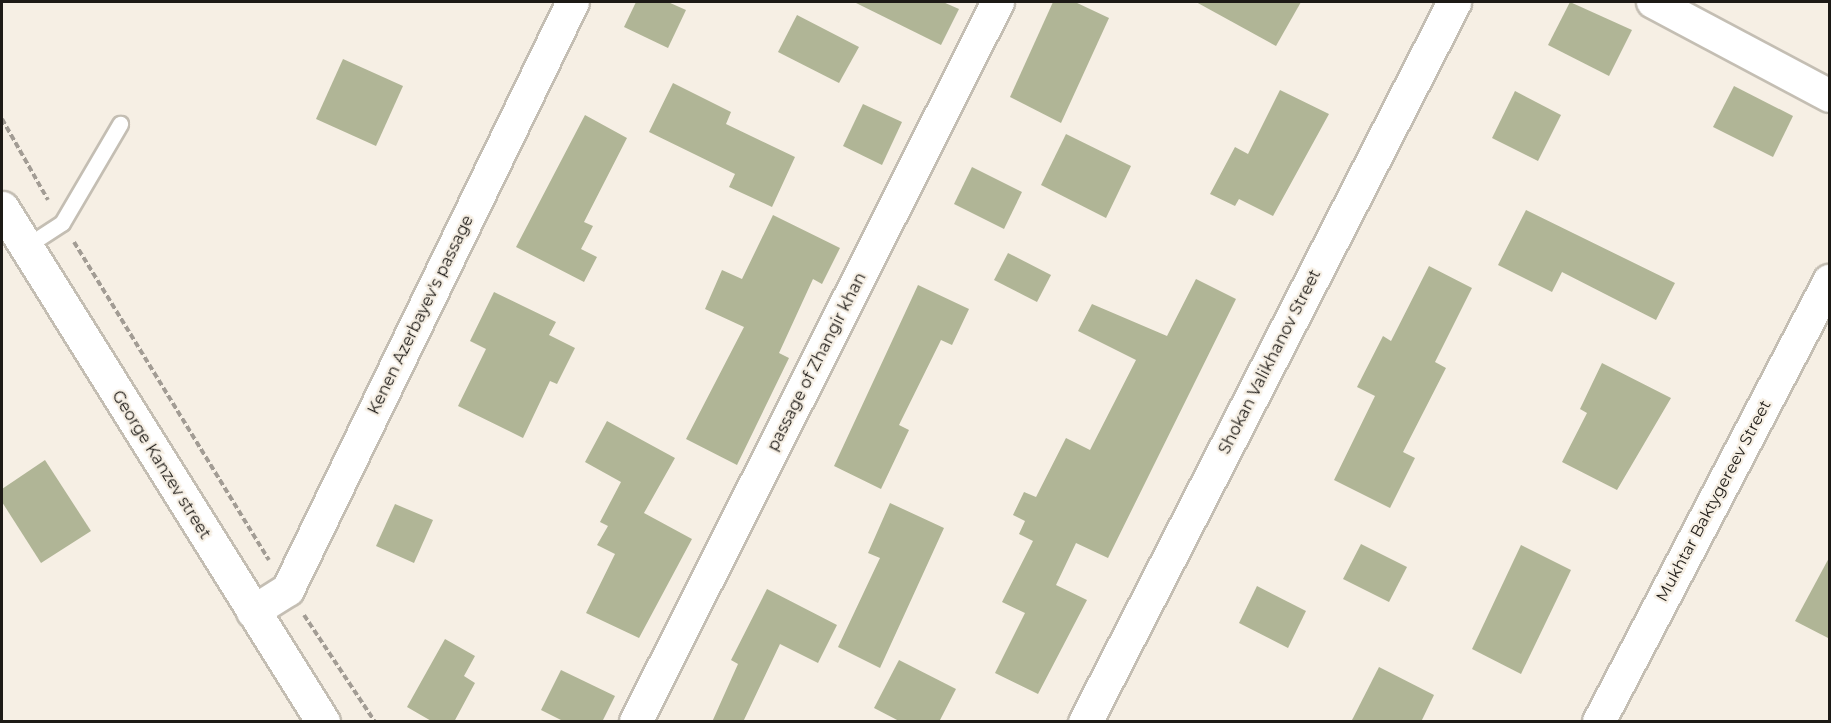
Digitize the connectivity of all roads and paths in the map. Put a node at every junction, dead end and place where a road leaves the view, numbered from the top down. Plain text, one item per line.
1 (573, 2) edge
2 (998, 2) edge
3 (1454, 2) edge
4 (1653, 2) edge
5 (1830, 96) edge
6 (2, 119) edge
7 (120, 124) dead end
8 (2, 208) edge
9 (62, 223) junction
10 (25, 247) junction
11 (1830, 281) edge
12 (288, 590) junction
13 (253, 612) junction
14 (323, 722) edge
15 (375, 722) edge
16 (636, 722) edge
17 (1085, 722) edge
18 (1599, 722) edge

1 - 12 street, Kenen Azerbayev's passage
2 - 16 street, passage of Zhangir khan
3 - 17 main road, Shokan Valikhanov Street
4 - 5 street
6 - 9 path
7 - 9 lane
8 - 10 main road, George Kanzev street
9 - 10 lane
9 - 12 path
10 - 13 main road, George Kanzev street
11 - 18 street, Mukhtar Baktygereev Street
12 - 13 street
12 - 15 path
13 - 14 main road, George Kanzev street

